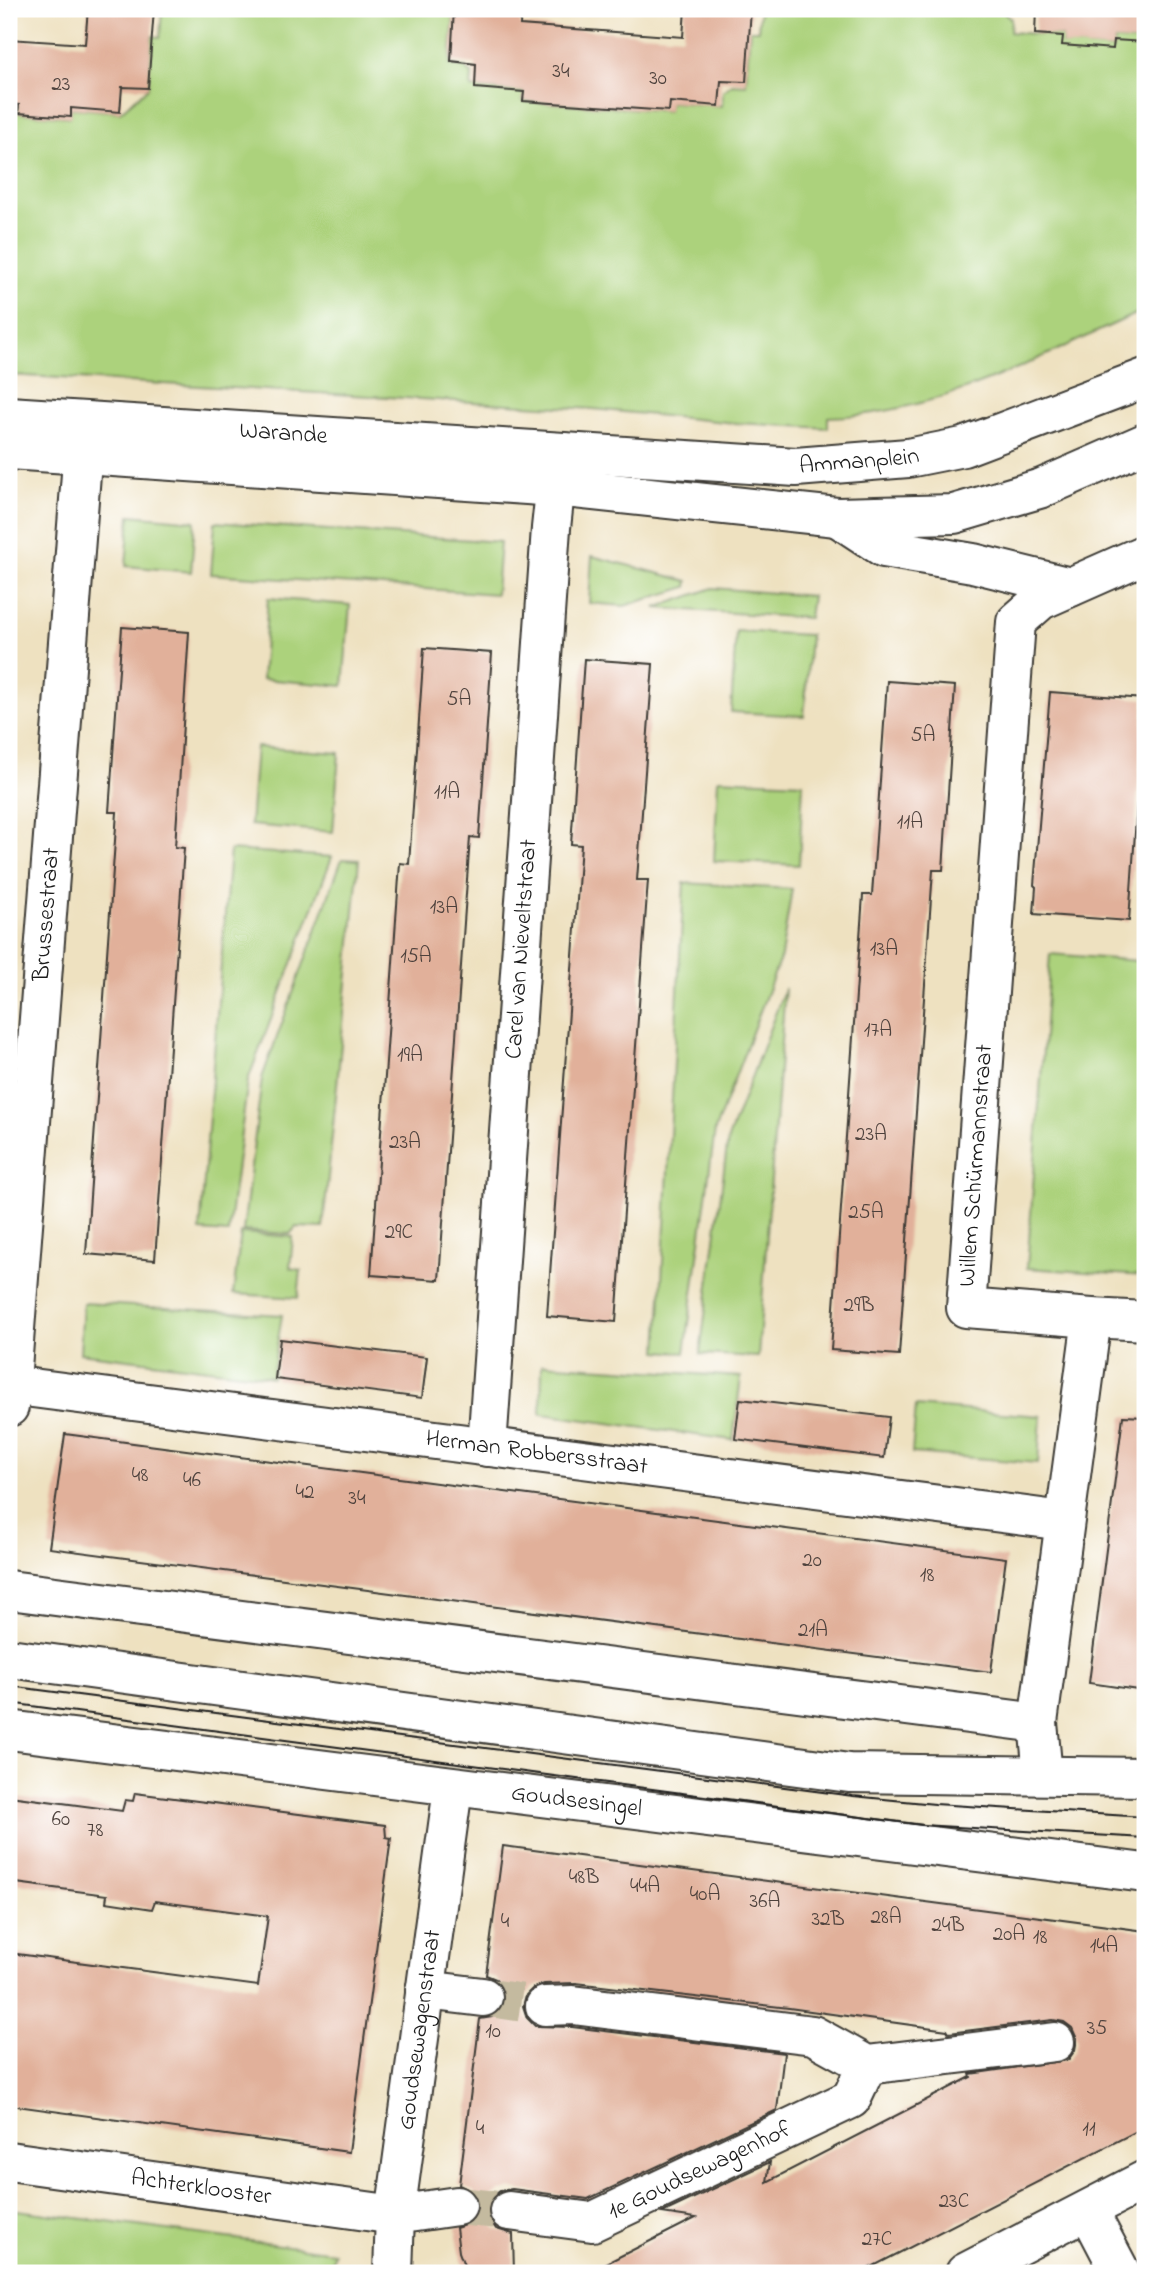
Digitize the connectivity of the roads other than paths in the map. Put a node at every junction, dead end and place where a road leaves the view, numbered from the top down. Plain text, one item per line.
1 (1145, 378) edge
2 (9, 416) edge
3 (84, 439) junction
4 (1145, 443) edge
5 (9, 450) edge
6 (558, 469) junction
7 (837, 517) junction
8 (1145, 554) edge
9 (1086, 579) junction
10 (1092, 1318) junction
11 (1145, 1321) edge
12 (10, 1392) edge
13 (487, 1447) junction
14 (1064, 1521) junction
15 (9, 1590) edge
16 (9, 1658) edge
17 (1038, 1723) junction
18 (9, 1730) edge
19 (1043, 1775) junction
20 (1145, 1777) edge
21 (453, 1788) junction
22 (1145, 1873) edge
23 (425, 1990) junction
24 (483, 1997) tunnel mouth
25 (545, 2006) tunnel mouth
26 (1055, 2042) dead end
27 (867, 2065) junction
28 (9, 2161) edge
29 (1145, 2180) edge
30 (457, 2206) tunnel mouth
31 (1088, 2210) junction
32 (509, 2211) tunnel mouth
33 (395, 2215) junction
34 (393, 2273) edge
35 (965, 2273) edge
36 (1121, 2273) edge

1 - 6 street, Ammanplein
2 - 3 street, Warande
3 - 5 street, Warande
3 - 6 street, Warande
3 - 12 street, Brussestraat
4 - 7 street, Ammanplein
6 - 7 street, Ammanplein
6 - 13 street, Carel van Nieveltstraat
7 - 9 street, Ammanplein
8 - 9 street
9 - 10 street, Willem Schürmannstraat
10 - 11 street, Willem Schürmannstraat
10 - 14 street
12 - 13 street, Herman Robbersstraat
13 - 14 street, Herman Robbersstraat
14 - 17 street
15 - 17 street
16 - 19 street
17 - 19 street
18 - 21 street, Goudsesingel
19 - 20 street
21 - 22 street, Goudsesingel
21 - 23 street, Goudsewagenstraat
23 - 24 street
23 - 33 street, Goudsewagenstraat
25 - 27 street
26 - 27 street
27 - 32 street, 1e Goudsewagenhof
28 - 33 street, Achterklooster
29 - 31 street
30 - 33 street
31 - 35 street
31 - 36 street
33 - 34 street, Goudsewagenstraat

